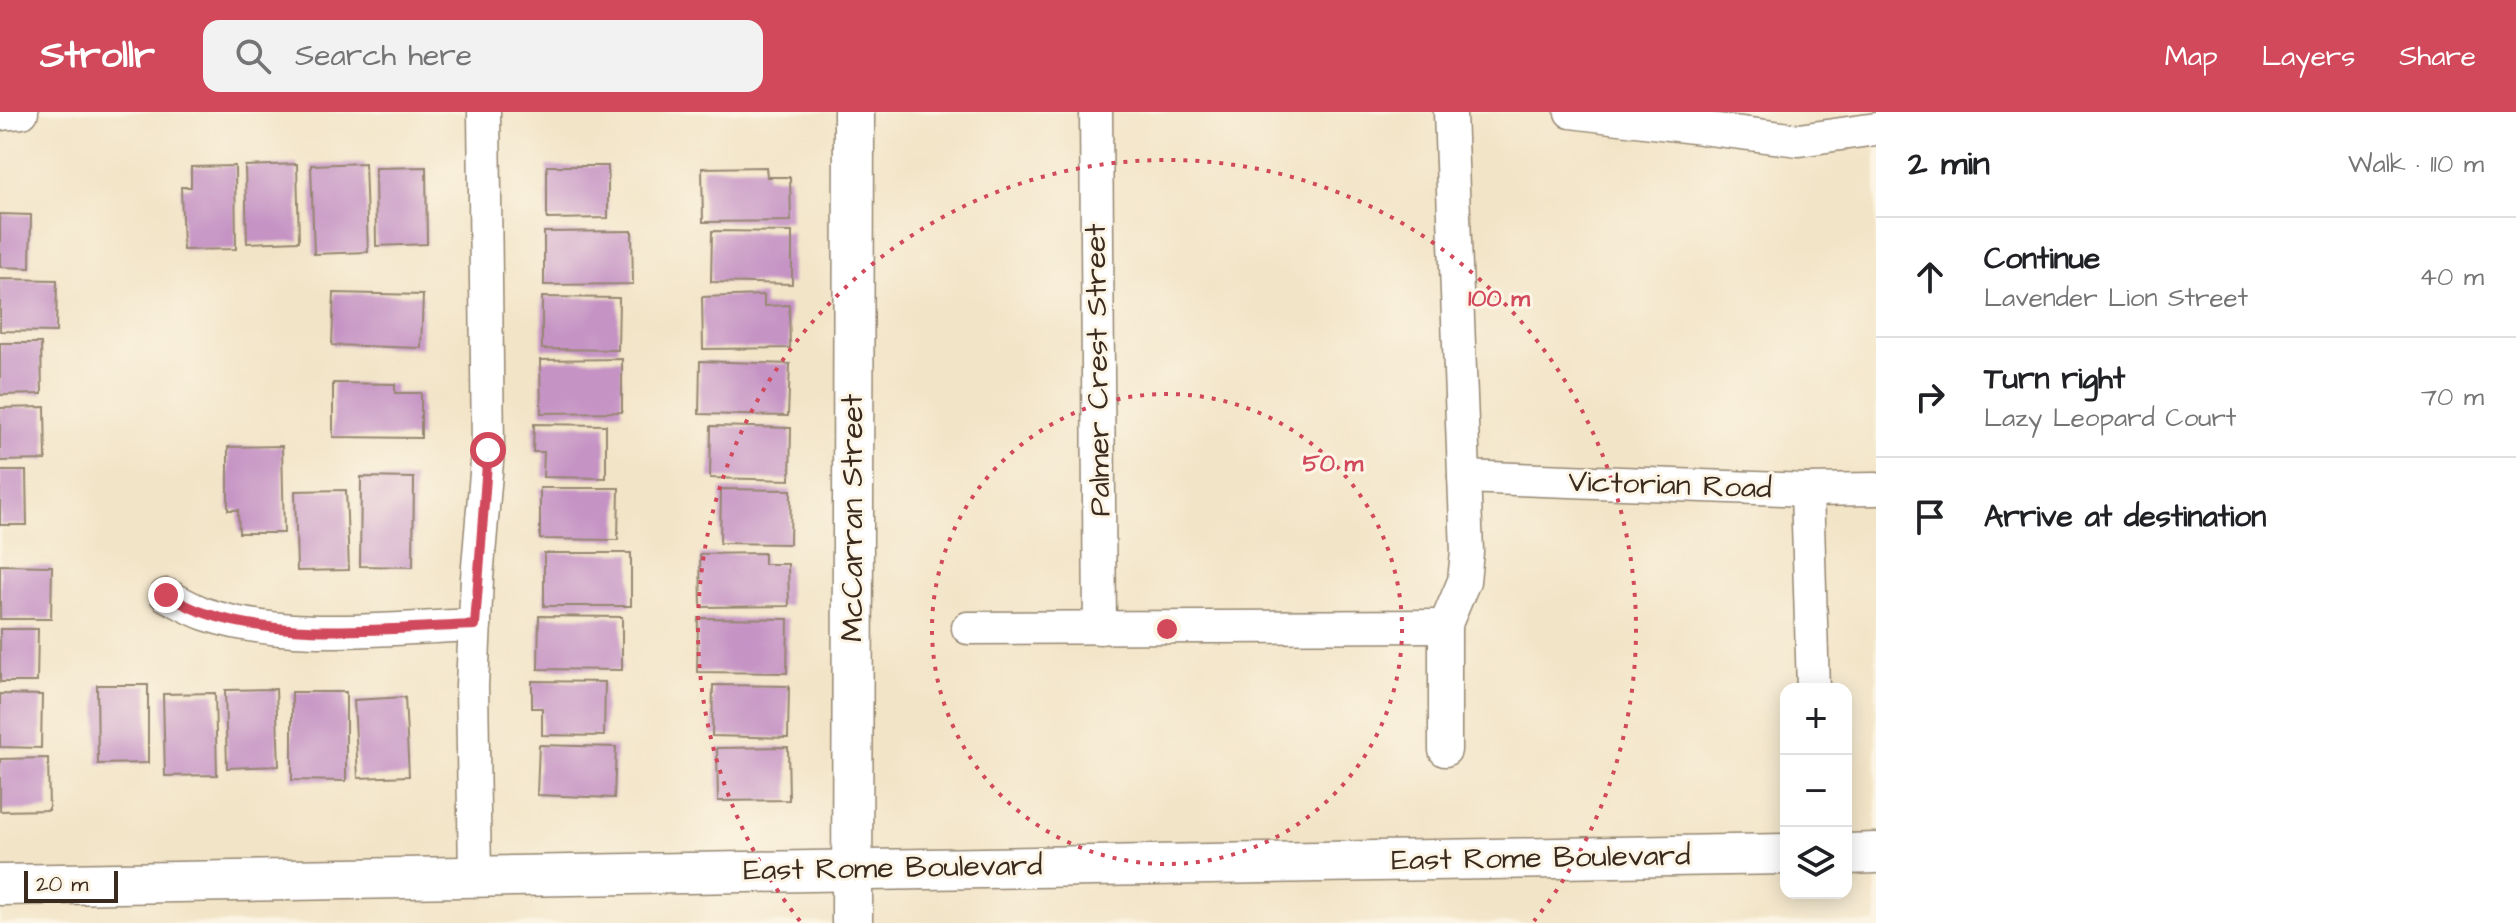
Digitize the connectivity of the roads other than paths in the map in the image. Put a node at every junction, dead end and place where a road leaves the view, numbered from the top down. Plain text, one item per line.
1 (22, 112) edge
2 (484, 112) edge
3 (854, 112) edge
4 (1096, 112) edge
5 (1450, 112) edge
6 (1571, 112) edge
7 (0, 114) edge
8 (1876, 129) edge
9 (1464, 477) junction
10 (1876, 489) edge
11 (1807, 490) junction
12 (166, 595) dead end
13 (475, 625) junction
14 (1445, 626) junction
15 (968, 628) dead end
16 (1100, 628) junction
17 (1813, 683) edge
18 (1445, 750) dead end
19 (1876, 853) edge
20 (1780, 854) edge
21 (1852, 854) edge
22 (852, 868) junction
23 (475, 876) junction
24 (0, 885) edge
25 (852, 923) edge

1 - 7 street
2 - 13 street
3 - 22 street, McCarran Street
4 - 16 street, Palmer Crest Street
5 - 9 street
6 - 8 street
9 - 11 street, Victorian Road
9 - 14 street
10 - 11 street, Victorian Road
11 - 17 street
12 - 13 street
13 - 23 street
14 - 16 street
14 - 18 street
15 - 16 street
19 - 21 street
20 - 22 street, East Rome Boulevard
22 - 23 street, East Rome Boulevard
22 - 25 street, McCarran Street
23 - 24 street, East Rome Boulevard

